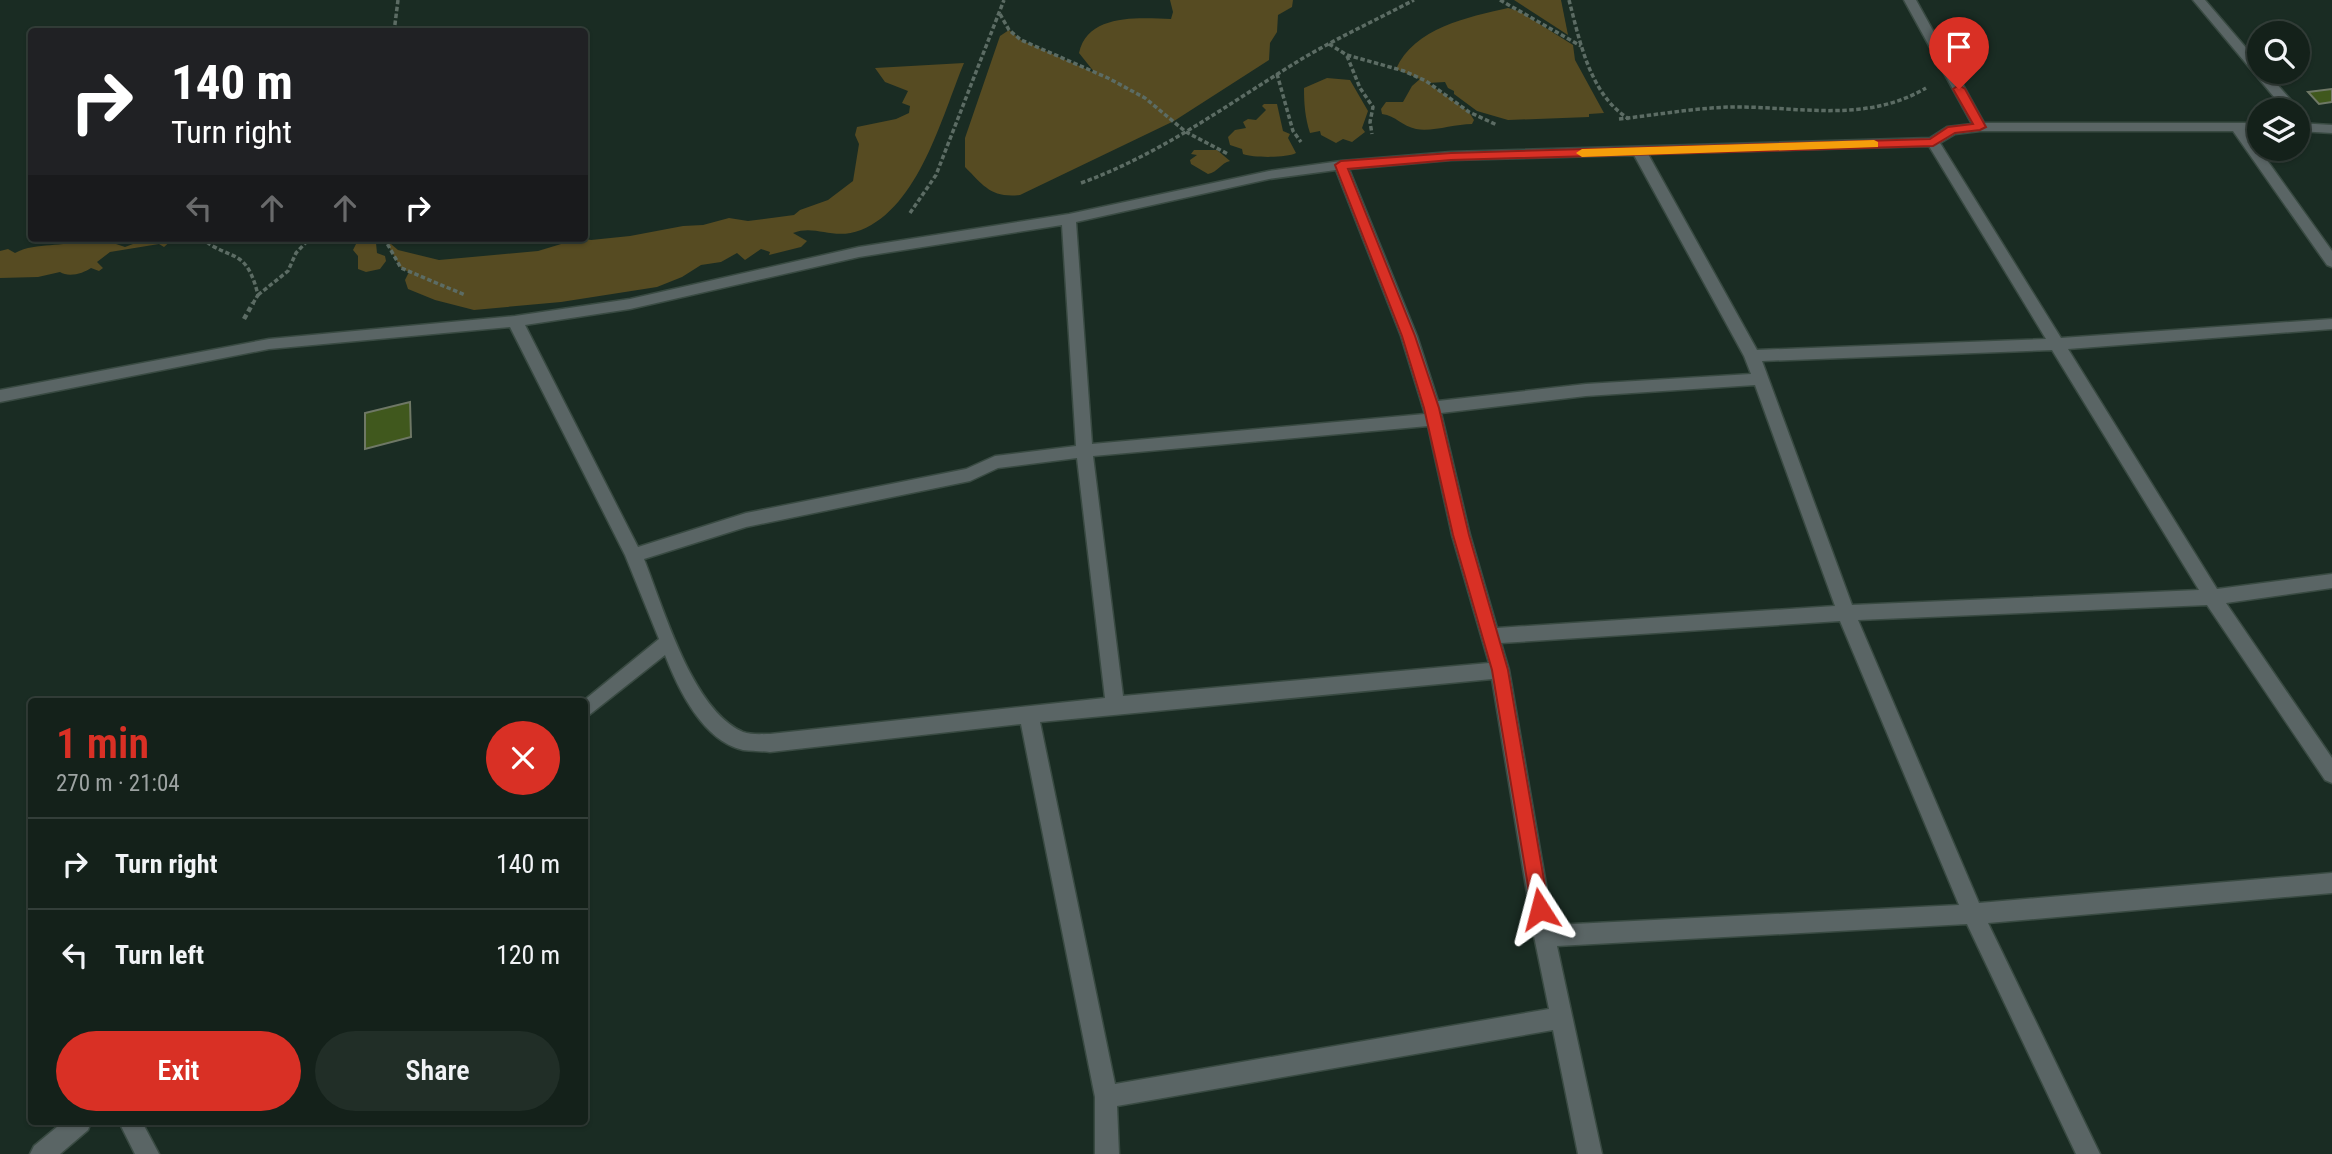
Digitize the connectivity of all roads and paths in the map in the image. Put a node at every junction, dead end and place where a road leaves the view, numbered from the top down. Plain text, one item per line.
1 (398, 0) edge
2 (1004, 0) edge
3 (1414, 0) edge
4 (1500, 0) edge
5 (1569, 0) edge
6 (1910, 0) edge
7 (2199, 0) edge
8 (1000, 14) junction
9 (394, 28) edge
10 (1329, 44) junction
11 (1582, 46) junction
12 (1347, 55) junction
13 (1949, 70) junction
14 (1277, 74) junction
15 (2282, 98) edge
16 (1628, 118) junction
17 (1614, 120) dead end
18 (2310, 125) edge
19 (2236, 126) junction
20 (2247, 126) edge
21 (1980, 127) junction
22 (1494, 128) dead end
23 (2332, 128) edge
24 (1186, 132) junction
25 (1368, 139) dead end
26 (1933, 142) junction
27 (1302, 143) dead end
28 (1639, 151) junction
29 (1341, 165) junction
30 (1269, 175) junction
31 (1071, 186) dead end
32 (905, 218) dead end
33 (1069, 219) junction
34 (209, 242) edge
35 (306, 242) edge
36 (386, 242) edge
37 (2332, 262) edge
38 (258, 295) junction
39 (515, 321) junction
40 (2332, 324) edge
41 (2059, 344) junction
42 (225, 352) junction
43 (1752, 356) junction
44 (1762, 379) junction
45 (0, 396) edge
46 (1433, 414) junction
47 (1084, 451) junction
48 (634, 555) junction
49 (2332, 581) edge
50 (2212, 597) junction
51 (1846, 613) junction
52 (1492, 636) junction
53 (667, 643) junction
54 (1500, 670) junction
55 (1115, 705) junction
56 (588, 708) edge
57 (1029, 716) junction
58 (2332, 774) edge
59 (2332, 883) edge
60 (1973, 914) junction
61 (1544, 936) junction
62 (1561, 1018) junction
63 (1106, 1097) junction
64 (76, 1125) edge
65 (132, 1125) edge
66 (42, 1154) edge
67 (146, 1154) edge
68 (1107, 1154) edge
69 (1590, 1154) edge
70 (2088, 1154) edge

1 - 9 path
2 - 8 path
3 - 10 path
4 - 11 path
5 - 11 path
6 - 13 street
7 - 15 street
8 - 24 path
8 - 32 path
10 - 12 path
10 - 14 path
11 - 16 path
12 - 22 path
12 - 25 path
13 - 16 path
13 - 21 street
14 - 24 path
14 - 27 path
16 - 17 path
18 - 23 street
19 - 20 street
19 - 21 street
19 - 37 street
21 - 26 street
24 - 30 path
24 - 31 path
26 - 28 street
26 - 41 street
28 - 29 street
28 - 43 street
29 - 30 street
29 - 46 street
30 - 33 street
33 - 39 street
33 - 47 street
34 - 38 path
35 - 38 path
36 - 39 path
38 - 42 path
39 - 42 street
39 - 48 street
40 - 41 street
41 - 43 street
41 - 50 street
42 - 45 street
43 - 44 street
44 - 46 street
44 - 51 street
46 - 47 street
46 - 52 street
47 - 48 street
47 - 55 street
48 - 53 street
49 - 50 street
50 - 51 street
50 - 58 street
51 - 52 street
51 - 60 street
52 - 54 street
53 - 56 street
53 - 57 street
54 - 55 street
54 - 61 street
55 - 57 street
57 - 63 street
59 - 60 street
60 - 61 street
60 - 70 street
61 - 62 street
62 - 63 street
62 - 69 street
63 - 68 street
64 - 66 street
65 - 67 street

